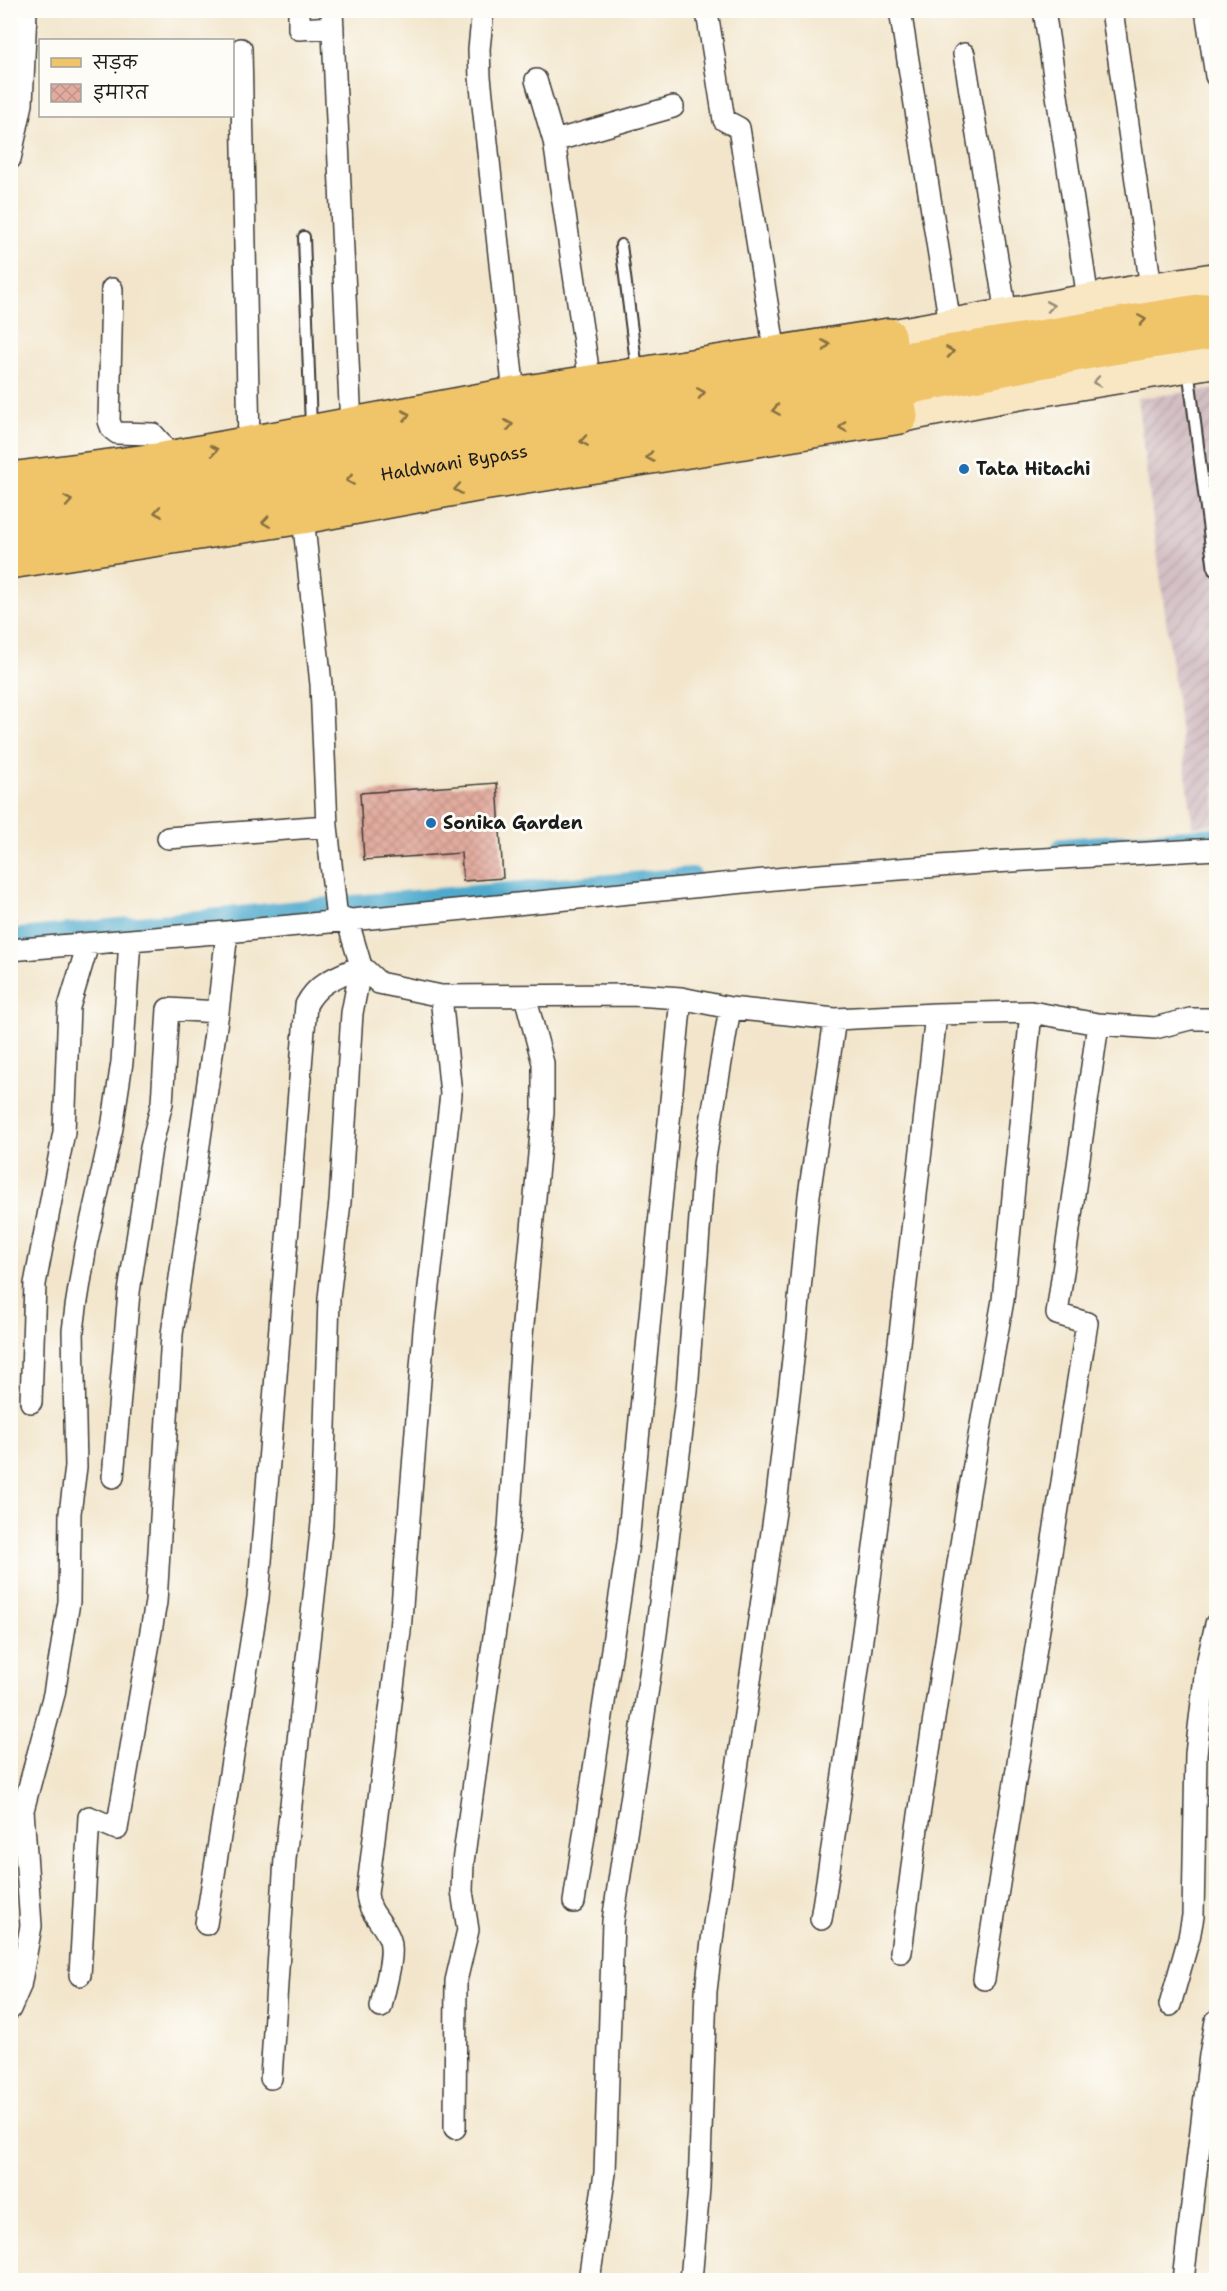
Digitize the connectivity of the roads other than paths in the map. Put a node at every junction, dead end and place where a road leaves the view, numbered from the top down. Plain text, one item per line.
1 (26, 10) edge
2 (299, 10) edge
3 (483, 10) edge
4 (900, 10) edge
5 (1044, 10) edge
6 (1112, 10) edge
7 (1206, 10) edge
8 (707, 12) edge
9 (333, 19) edge
10 (242, 49) dead end
11 (964, 54) dead end
12 (1216, 76) edge
13 (536, 80) dead end
14 (673, 107) dead end
15 (554, 141) junction
16 (10, 159) edge
17 (304, 237) dead end
18 (621, 245) dead end
19 (1216, 278) edge
20 (1151, 288) junction
21 (112, 289) dead end
22 (1088, 299) junction
23 (1216, 308) edge
24 (1006, 314) junction
25 (950, 324) junction
26 (1216, 332) edge
27 (775, 352) junction
28 (1216, 362) edge
29 (1187, 366) junction
30 (638, 376) junction
31 (895, 376) junction
32 (590, 382) junction
33 (514, 394) junction
34 (351, 426) junction
35 (312, 433) junction
36 (249, 443) junction
37 (164, 459) junction
38 (10, 479) edge
39 (10, 511) edge
40 (303, 517) junction
41 (10, 536) edge
42 (10, 562) edge
43 (1214, 570) dead end
44 (327, 826) junction
45 (168, 838) dead end
46 (1216, 849) edge
47 (339, 913) junction
48 (227, 932) junction
49 (130, 940) junction
50 (88, 944) junction
51 (10, 950) edge
52 (361, 966) junction
53 (441, 996) junction
54 (525, 996) junction
55 (681, 998) junction
56 (730, 1008) junction
57 (218, 1012) junction
58 (1031, 1012) junction
59 (936, 1014) junction
60 (835, 1019) junction
61 (1216, 1019) edge
62 (1098, 1024) junction
63 (31, 1402) dead end
64 (113, 1477) dead end
65 (1216, 1624) edge
66 (574, 1902) dead end
67 (821, 1919) dead end
68 (206, 1924) dead end
69 (901, 1952) dead end
70 (80, 1975) dead end
71 (984, 1979) dead end
72 (1170, 2005) dead end
73 (381, 2007) dead end
74 (10, 2009) edge
75 (1216, 2021) edge
76 (271, 2078) dead end
77 (455, 2128) dead end
78 (589, 2280) edge
79 (691, 2280) edge
80 (1183, 2280) edge

1 - 16 street
2 - 9 street
3 - 33 street
4 - 25 street
5 - 22 street
6 - 20 street
7 - 12 street
8 - 27 street
9 - 34 street
10 - 36 street
11 - 24 street
13 - 15 street
14 - 15 street
15 - 32 street
17 - 35 lane
18 - 30 lane
19 - 20 street
20 - 22 street
21 - 37 street
24 -> 22 street
31 -> 23 main road
24 - 25 street
25 - 31 street
26 - 31 main road
27 - 30 main road
27 -> 31 main road
28 - 29 street
29 -> 31 street
29 - 43 lane
30 - 32 main road
39 -> 31 main road, Haldwani Bypass
31 -> 40 main road
31 -> 41 main road, Haldwani Bypass
32 - 33 main road
34 -> 33 main road
34 - 35 main road
35 - 36 main road
37 -> 36 main road
37 - 38 main road
40 -> 42 main road
40 - 44 street
44 - 45 street
44 - 47 street
46 - 47 street
47 - 48 street
47 - 52 street
48 - 49 street
48 - 57 street
49 - 50 street
49 - 74 street
50 - 51 street
50 - 63 street
52 - 53 street
52 - 68 street
52 - 76 street
53 - 54 street
53 - 73 street
54 - 55 street
54 - 77 street
55 - 56 street
55 - 66 street
56 - 60 street
56 - 78 street
57 - 64 street
57 - 70 street
58 - 59 street
58 - 62 street
58 - 69 street
59 - 60 street
59 - 67 street
60 - 79 street
61 - 62 street
62 - 71 street
65 - 72 street
75 - 80 street

